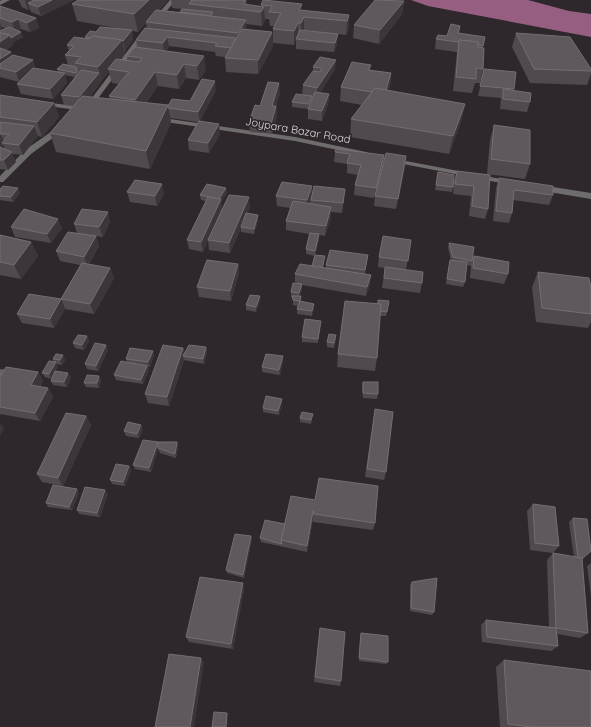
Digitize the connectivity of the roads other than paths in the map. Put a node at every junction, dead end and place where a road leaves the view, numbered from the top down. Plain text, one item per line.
1 (7, 0) edge
2 (173, 0) edge
3 (0, 3) edge
4 (32, 103) edge
5 (90, 110) junction
6 (148, 117) edge
7 (372, 155) edge
8 (388, 158) edge
9 (0, 180) edge
10 (517, 184) edge
11 (532, 186) edge
12 (591, 196) edge

1 - 3 street
2 - 5 street
4 - 5 street
5 - 9 street
6 - 7 street, Joypara Bazar Road
8 - 10 street
11 - 12 street

